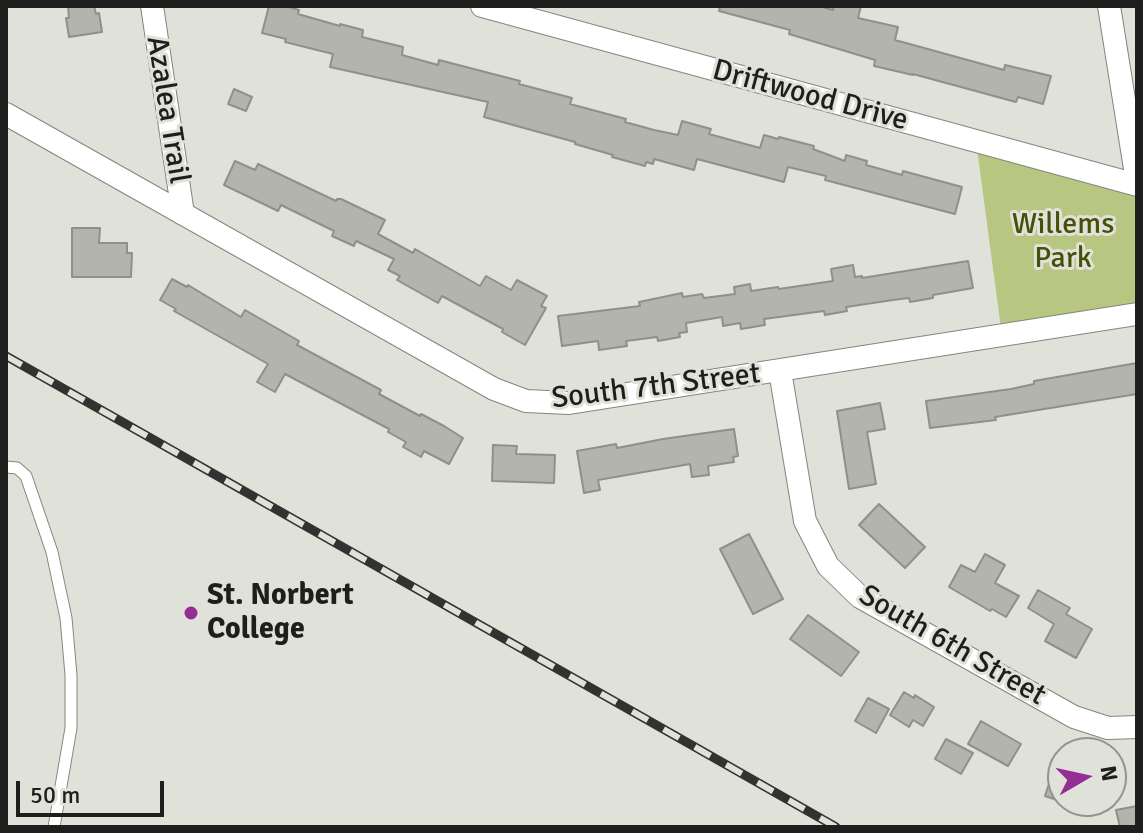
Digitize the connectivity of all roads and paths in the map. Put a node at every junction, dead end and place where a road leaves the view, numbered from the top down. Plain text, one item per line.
1 (152, 6) edge
2 (482, 6) edge
3 (1109, 6) edge
4 (6, 114) edge
5 (1137, 183) edge
6 (183, 214) junction
7 (1137, 314) edge
8 (780, 371) junction
9 (6, 467) edge
10 (1137, 727) edge
11 (54, 827) edge

1 - 6 street, Azalea Trail
2 - 5 street, Driftwood Drive
3 - 5 street
4 - 6 street, South 7th Street
6 - 8 street, South 7th Street
7 - 8 street, South 7th Street
8 - 10 street, South 6th Street
9 - 11 lane

